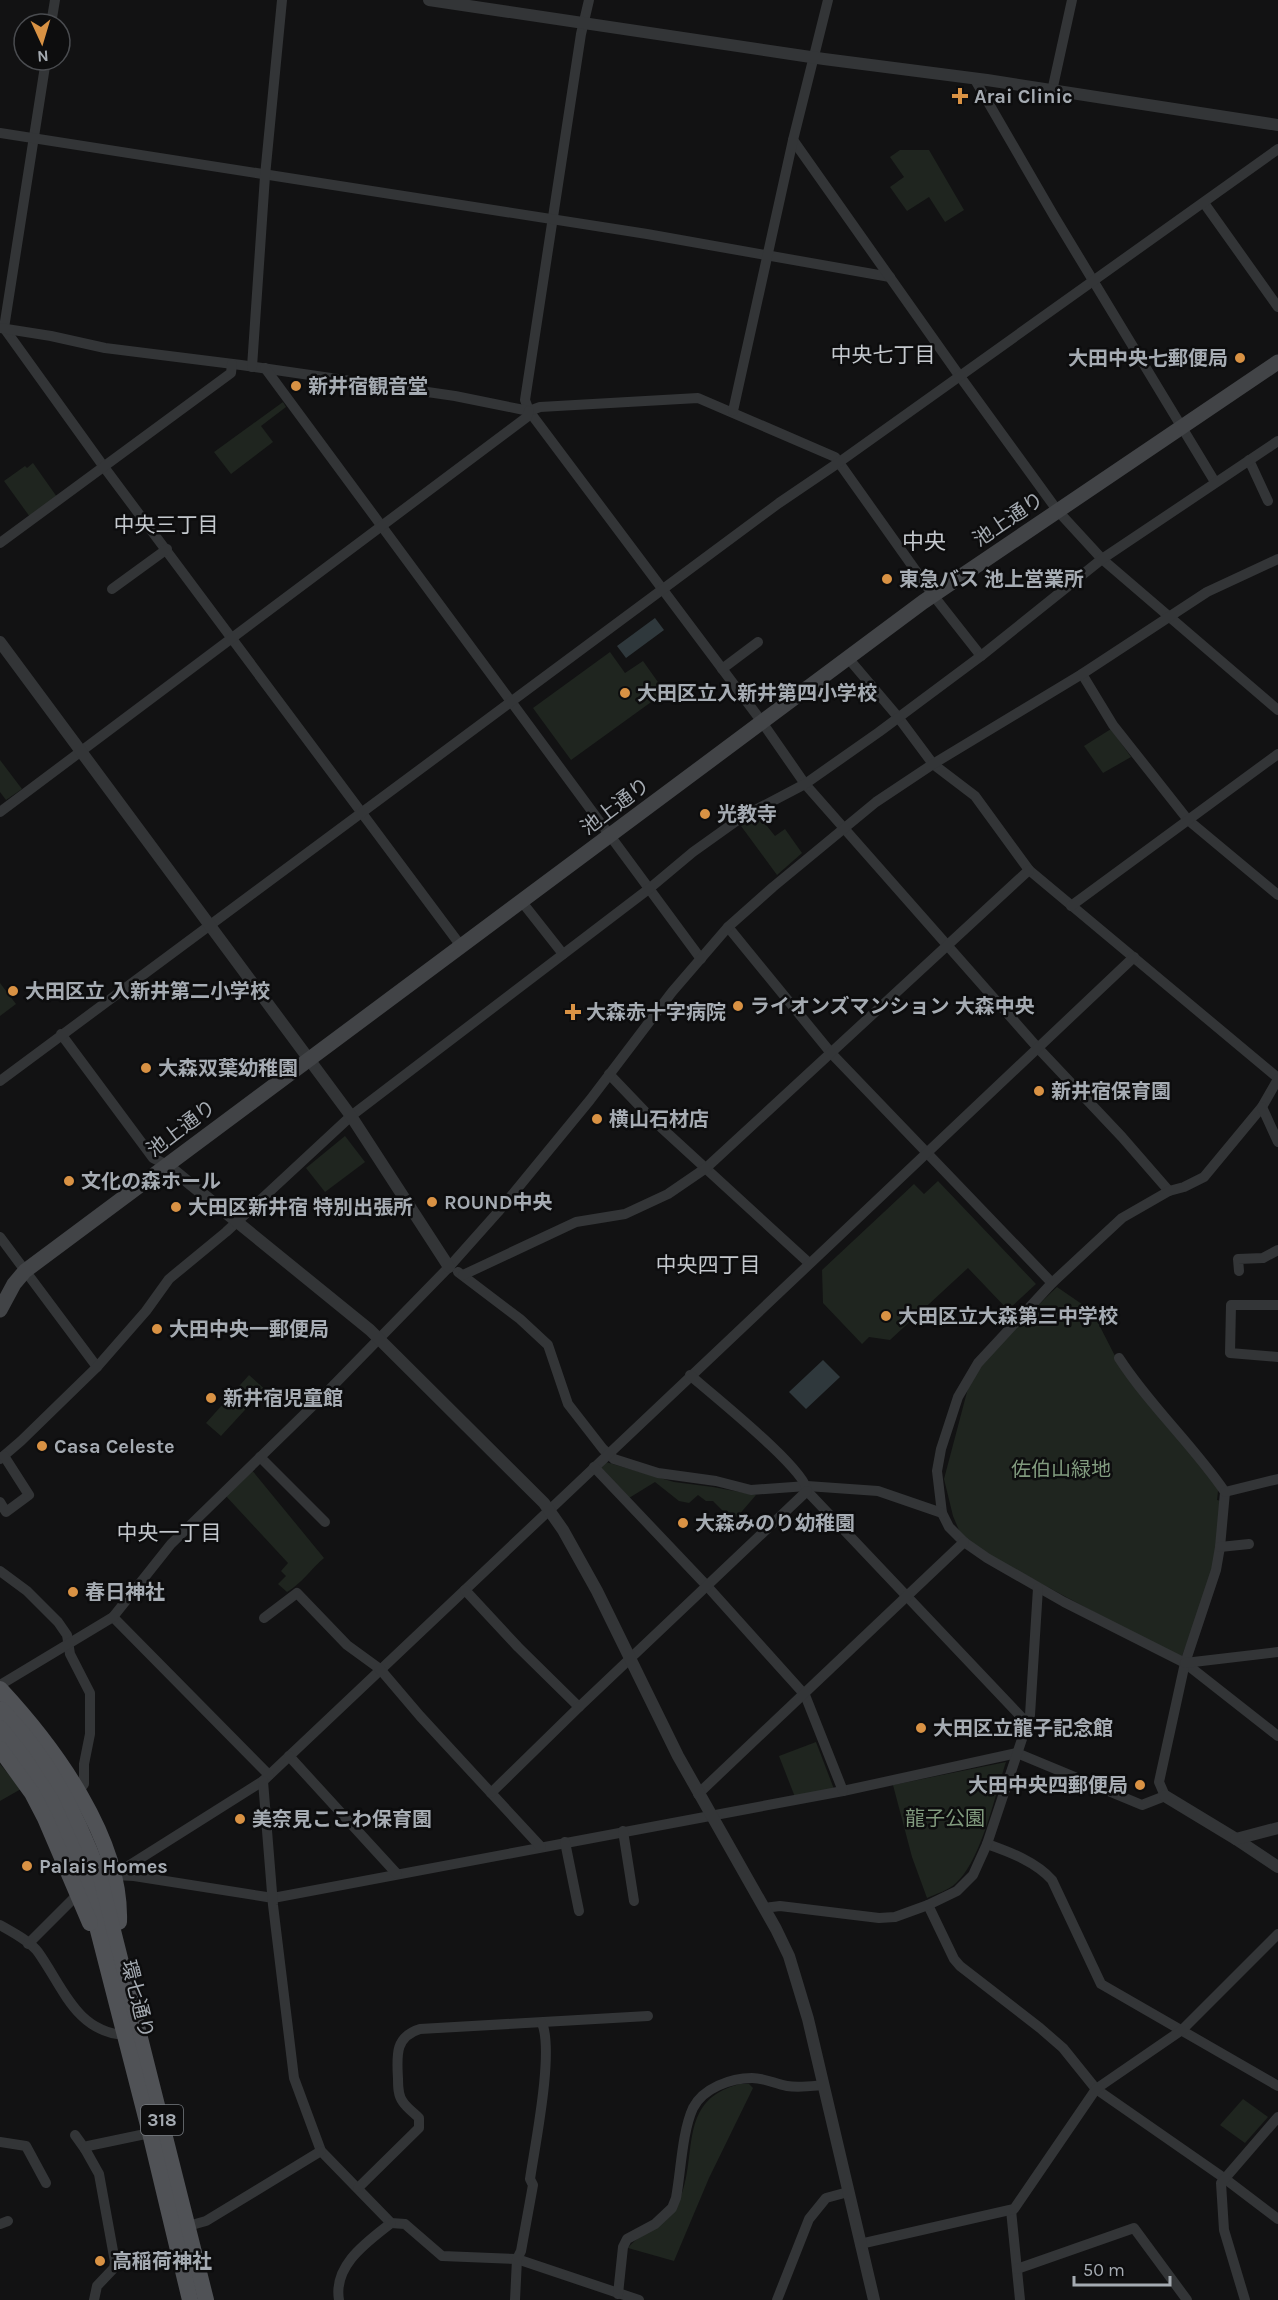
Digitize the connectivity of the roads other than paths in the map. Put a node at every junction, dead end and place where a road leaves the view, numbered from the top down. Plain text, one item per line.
1 (282, 0) edge
2 (429, 0) edge
3 (589, 0) edge
4 (828, 0) edge
5 (1072, 0) edge
6 (584, 22) junction
7 (814, 57) junction
8 (44, 72) edge
9 (974, 78) junction
10 (1052, 91) junction
11 (1278, 125) edge
12 (0, 133) edge
13 (33, 138) junction
14 (794, 140) junction
15 (1278, 149) edge
16 (266, 176) junction
17 (1204, 203) junction
18 (552, 219) junction
19 (768, 255) junction
20 (890, 277) junction
21 (1094, 280) junction
22 (1278, 307) edge
23 (2, 328) edge
24 (1278, 362) edge
25 (232, 364) junction
26 (252, 367) junction
27 (265, 369) junction
28 (960, 376) junction
29 (530, 411) junction
30 (733, 411) junction
31 (1180, 427) junction
32 (1278, 441) edge
33 (1249, 460) junction
34 (838, 463) junction
35 (104, 467) junction
36 (1215, 482) junction
37 (1268, 501) dead end
38 (1057, 510) junction
39 (382, 527) junction
40 (0, 543) edge
41 (167, 549) junction
42 (1102, 559) junction
43 (1278, 559) edge
44 (112, 589) dead end
45 (663, 589) junction
46 (933, 595) junction
47 (1172, 617) junction
48 (233, 638) junction
49 (0, 642) edge
50 (758, 642) dead end
51 (981, 656) junction
52 (848, 658) junction
53 (722, 669) junction
54 (1082, 674) junction
55 (511, 701) junction
56 (1278, 710) edge
57 (898, 717) junction
58 (762, 722) junction
59 (80, 750) junction
60 (1278, 754) edge
61 (933, 764) junction
62 (806, 784) junction
63 (0, 812) edge
64 (361, 813) junction
65 (1188, 820) junction
66 (844, 829) junction
67 (610, 835) junction
68 (1029, 870) junction
69 (650, 888) junction
70 (1278, 895) edge
71 (522, 902) junction
72 (1071, 906) junction
73 (210, 925) junction
74 (728, 927) junction
75 (948, 945) junction
76 (460, 946) junction
77 (562, 954) junction
78 (1134, 957) junction
79 (701, 959) junction
80 (61, 1034) junction
81 (1037, 1047) junction
82 (831, 1053) junction
83 (309, 1059) junction
84 (609, 1074) junction
85 (1278, 1078) edge
86 (0, 1080) edge
87 (1262, 1107) junction
88 (351, 1116) junction
89 (1278, 1143) edge
90 (926, 1153) junction
91 (167, 1165) junction
92 (706, 1168) junction
93 (1169, 1191) junction
94 (238, 1222) junction
95 (0, 1237) edge
96 (1278, 1250) edge
97 (809, 1263) junction
98 (450, 1267) junction
99 (1239, 1270) dead end
100 (25, 1271) junction
101 (463, 1275) junction
102 (1052, 1282) junction
103 (1278, 1305) edge
104 (0, 1310) edge
105 (379, 1338) junction
106 (1278, 1357) edge
107 (1119, 1358) dead end
108 (97, 1367) junction
109 (690, 1375) junction
110 (609, 1455) junction
111 (2, 1457) edge
112 (260, 1457) junction
113 (594, 1467) junction
114 (1278, 1479) edge
115 (807, 1488) junction
116 (1225, 1492) junction
117 (0, 1502) edge
118 (550, 1510) junction
119 (942, 1513) junction
120 (325, 1522) dead end
121 (964, 1542) junction
122 (1249, 1544) dead end
123 (1220, 1547) junction
124 (0, 1570) edge
125 (707, 1587) junction
126 (1038, 1588) junction
127 (465, 1590) junction
128 (908, 1596) junction
129 (113, 1617) junction
130 (264, 1618) dead end
131 (70, 1643) junction
132 (1278, 1652) edge
133 (631, 1659) junction
134 (1185, 1663) junction
135 (380, 1669) junction
136 (0, 1687) edge
137 (805, 1695) junction
138 (579, 1707) junction
139 (0, 1709) edge
140 (1027, 1723) junction
141 (5, 1734) edge
142 (1278, 1736) edge
143 (1017, 1753) junction
144 (289, 1756) junction
145 (266, 1778) junction
146 (843, 1791) junction
147 (78, 1792) junction
148 (491, 1793) junction
149 (698, 1794) junction
150 (1165, 1796) junction
151 (711, 1815) junction
152 (1278, 1828) edge
153 (623, 1831) junction
154 (1236, 1839) junction
155 (565, 1842) junction
156 (987, 1844) junction
157 (541, 1847) junction
158 (1278, 1867) edge
159 (397, 1874) junction
160 (114, 1875) junction
161 (77, 1895) junction
162 (273, 1898) junction
163 (634, 1901) dead end
164 (928, 1905) junction
165 (764, 1908) junction
166 (579, 1911) dead end
167 (0, 1925) edge
168 (1278, 1934) edge
169 (110, 1942) junction
170 (28, 1944) junction
171 (648, 2016) dead end
172 (543, 2024) junction
173 (1182, 2030) junction
174 (125, 2035) junction
175 (824, 2085) junction
176 (1278, 2086) edge
177 (1096, 2089) junction
178 (1278, 2117) edge
179 (150, 2133) junction
180 (75, 2135) dead end
181 (0, 2142) edge
182 (85, 2149) junction
183 (321, 2151) junction
184 (1224, 2178) junction
185 (46, 2183) dead end
186 (358, 2188) junction
187 (848, 2192) junction
188 (1011, 2210) junction
189 (1278, 2219) edge
190 (391, 2223) junction
191 (188, 2226) junction
192 (860, 2244) junction
193 (517, 2259) junction
194 (1017, 2269) junction
195 (618, 2294) junction
196 (94, 2300) edge
197 (190, 2300) edge
198 (206, 2300) edge
199 (339, 2300) edge
200 (515, 2300) edge
201 (639, 2300) edge
202 (777, 2300) edge
203 (874, 2300) edge
204 (1020, 2300) edge
205 (1187, 2300) edge
206 (1245, 2300) edge

1 - 16 street
2 - 6 street
3 - 6 street
4 - 7 street
5 - 10 street
6 - 7 street
6 - 18 street
7 - 9 street
7 - 14 street
8 - 13 street
9 - 10 street
9 - 21 street
10 - 11 street
12 - 13 street
13 - 16 street
13 - 23 street
14 - 19 street
14 - 20 street
15 - 17 street
16 - 18 street
16 - 26 street
17 - 21 street
17 - 22 street
18 - 19 street
18 - 29 street
19 - 20 street
19 - 30 street
20 - 28 street
21 - 28 street
21 - 31 street
23 - 25 street
23 - 35 street
24 - 31 main road, 池上通り
25 - 26 street
25 - 35 street
26 - 27 street
27 - 29 street
27 - 39 street
28 - 34 street
28 - 38 street
29 - 30 street
29 - 39 street
29 - 45 street
30 - 34 street
31 - 36 street
31 - 38 main road, 池上通り
32 - 33 street
33 - 36 street
33 - 37 street
34 - 45 street
34 - 46 street
35 - 40 street
35 - 41 street
36 - 42 street
38 - 42 street
38 - 46 main road, 池上通り
39 - 48 street
39 - 55 street
41 - 44 street
41 - 48 street
42 - 47 street
42 - 51 street
43 - 47 street
45 - 53 street
45 - 55 street
46 - 51 street
46 - 52 main road, 池上通り
47 - 54 street
47 - 56 street
48 - 59 street
48 - 64 street
49 - 59 street
50 - 53 street
51 - 57 street
52 - 57 street
52 - 58 main road, 池上通り
53 - 58 street
54 - 61 street
54 - 65 street
55 - 64 street
55 - 67 street
57 - 61 street
57 - 62 street
58 - 62 street
58 - 67 main road, 池上通り
59 - 63 street
59 - 73 street
60 - 65 street
61 - 66 street
61 - 68 street
62 - 66 street
62 - 69 street
64 - 73 street
64 - 76 street
65 - 70 street
65 - 72 street
66 - 74 street
66 - 75 street
67 - 69 street
67 - 71 main road, 池上通り
68 - 72 street
68 - 75 street
69 - 77 street
69 - 79 street
71 - 76 main road, 池上通り
71 - 77 street
72 - 78 street
73 - 80 street
73 - 83 street
74 - 79 street
74 - 82 street
75 - 81 street
75 - 82 street
76 - 83 main road, 池上通り
77 - 88 street
78 - 81 street
78 - 85 street
79 - 84 street
80 - 86 street
80 - 91 street
81 - 90 street
81 - 93 street
82 - 90 street
82 - 92 street
83 - 88 street
83 - 91 main road, 池上通り
84 - 92 street
84 - 98 street
85 - 87 street
87 - 89 street
87 - 93 street
88 - 94 street
88 - 98 street
90 - 97 street
90 - 102 street
91 - 94 street
91 - 100 main road, 池上通り
92 - 97 street
92 - 101 street
93 - 102 street
94 - 105 street
94 - 108 street
95 - 100 street
96 - 99 street
97 - 109 street
98 - 101 street
98 - 105 street
100 - 104 main road, 池上通り
100 - 108 street
101 - 110 street
102 - 119 street
103 - 106 street
105 - 112 street
105 - 118 street
107 - 116 street
108 - 111 street
109 - 110 street
109 - 115 street
110 - 113 street
110 - 115 street
111 - 117 street
112 - 120 street
112 - 129 street
113 - 118 street
113 - 125 street
114 - 116 street
115 - 119 street
115 - 125 street
115 - 128 street
116 - 123 street
118 - 127 street
118 - 133 street
119 - 121 street
121 - 126 street
121 - 128 street
122 - 123 street
123 - 134 street
124 - 131 street
125 - 133 street
125 - 137 street
126 - 134 street
126 - 140 street
127 - 135 street
127 - 138 street
128 - 137 street
128 - 140 street
129 - 131 street
129 - 145 street
130 - 135 street
131 - 136 street
131 - 147 street
132 - 134 street
133 - 138 street
133 - 149 street
134 - 142 street
134 - 150 street
135 - 144 street
135 - 148 street
136 - 147 main road
137 - 146 street
137 - 149 street
138 - 148 street
139 - 141 main road, 環七通り / 318
140 - 143 street
141 - 161 main road
141 - 169 main road, 環七通り / 318
141 - 169 main road, 環七通り / 318
143 - 146 street
143 - 150 street
143 - 156 street
144 - 145 street
144 - 159 street
145 - 160 street
145 - 162 street
146 - 151 street
147 - 160 main road
148 - 157 street
149 - 151 street
150 - 154 street
151 - 153 street
151 - 165 street
152 - 154 street
153 - 155 street
153 - 163 street
154 - 158 street
155 - 157 street
155 - 166 street
156 - 164 street
156 - 173 street
157 - 159 street
159 - 162 street
160 - 162 street
160 - 169 main road
161 - 169 main road
161 - 170 street
162 - 183 street
164 - 165 street
164 - 177 street
165 - 175 street
167 - 170 street
168 - 173 street
169 - 174 main road, 環七通り / 318
169 - 191 main road, 環七通り / 318
170 - 174 street
171 - 172 street
172 - 186 street
172 - 193 street
173 - 176 street
173 - 177 street
174 - 179 main road, 環七通り / 318
175 - 187 street
175 - 195 street
177 - 184 street
177 - 188 street
178 - 184 street
179 - 182 street
179 - 197 main road, 環七通り / 318
180 - 182 street
181 - 185 street
182 - 196 street
183 - 186 street
183 - 191 street
184 - 189 street
184 - 206 street
186 - 190 street
187 - 192 street
187 - 202 street
188 - 192 street
188 - 194 street
190 - 193 street
190 - 199 street
191 - 198 main road, 環七通り / 318
192 - 203 street
193 - 195 street
193 - 200 street
194 - 204 street
194 - 205 street
195 - 201 street

